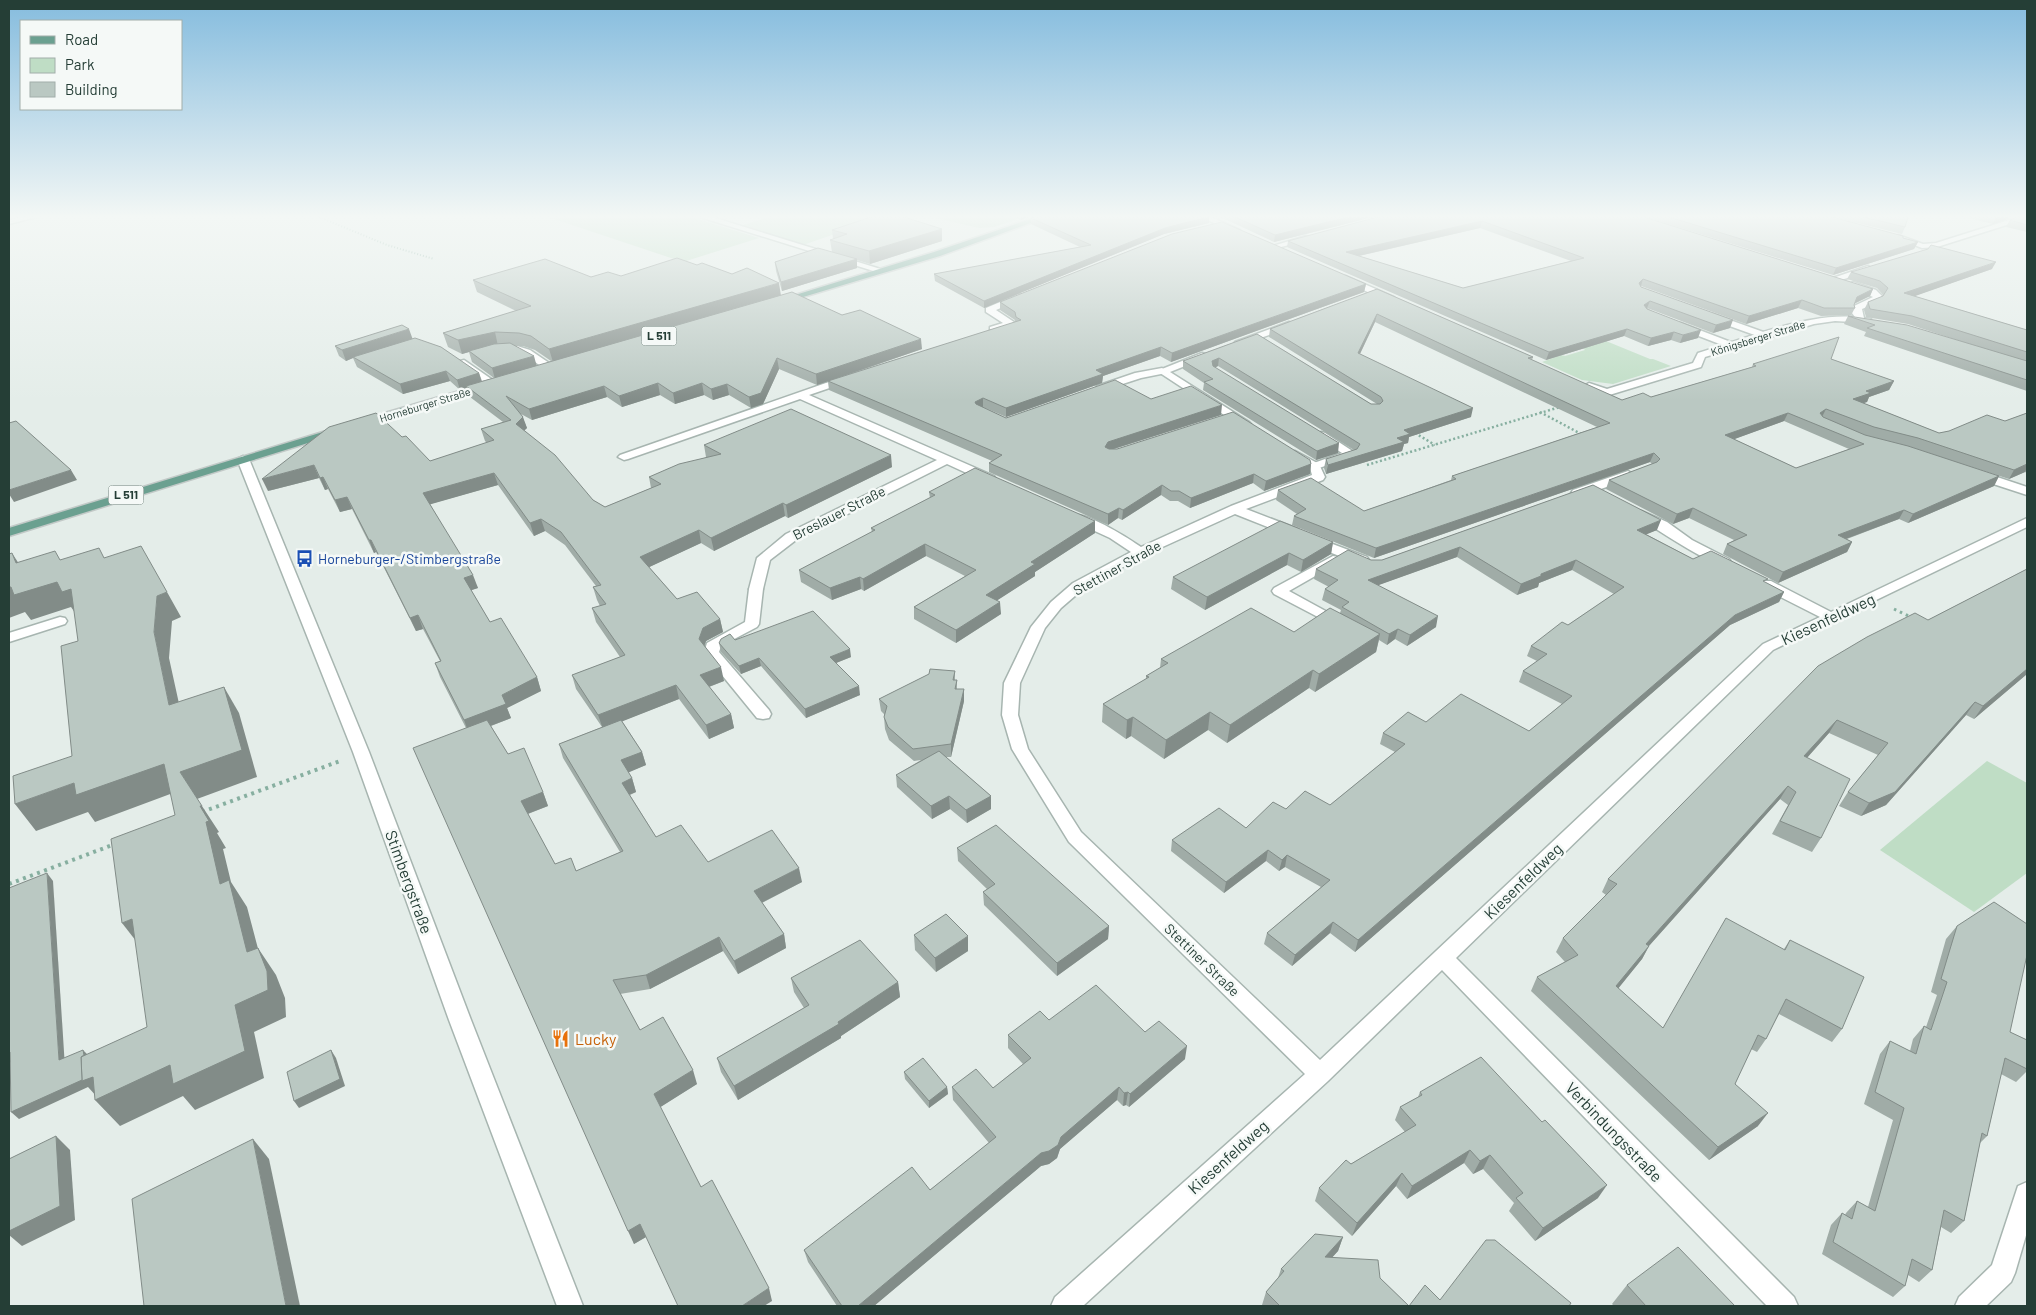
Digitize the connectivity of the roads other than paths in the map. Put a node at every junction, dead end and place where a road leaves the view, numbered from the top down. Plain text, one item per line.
1 (858, 278) edge
2 (1344, 278) edge
3 (1830, 278) edge
4 (1839, 278) edge
5 (1834, 280) junction
6 (1377, 292) junction
7 (1026, 295) edge
8 (1359, 299) edge
9 (1405, 304) edge
10 (766, 305) edge
11 (1704, 314) edge
12 (1303, 319) edge
13 (1861, 320) junction
14 (1876, 322) edge
15 (1674, 323) edge
16 (984, 333) edge
17 (1766, 336) junction
18 (1231, 346) edge
19 (1733, 346) junction
20 (506, 348) edge
21 (1214, 352) edge
22 (461, 358) edge
23 (550, 367) edge
24 (1162, 371) junction
25 (856, 375) edge
26 (505, 381) edge
27 (1578, 381) edge
28 (493, 385) junction
29 (1094, 391) edge
30 (800, 395) junction
31 (1232, 416) junction
32 (1214, 422) edge
33 (1309, 428) edge
34 (1257, 431) edge
35 (1282, 446) edge
36 (624, 457) dead end
37 (243, 459) junction
38 (946, 460) junction
39 (1317, 471) junction
40 (1640, 471) edge
41 (1971, 472) edge
42 (1000, 483) edge
43 (1590, 488) junction
44 (2027, 491) edge
45 (1606, 496) edge
46 (1563, 498) edge
47 (1630, 508) edge
48 (1235, 509) junction
49 (1071, 515) edge
50 (2027, 522) edge
51 (9, 532) edge
52 (1140, 552) junction
53 (1346, 553) junction
54 (1374, 565) edge
55 (1738, 569) edge
56 (1754, 578) edge
57 (1830, 617) junction
58 (60, 621) dead end
59 (1346, 628) edge
60 (9, 638) edge
61 (763, 714) dead end
62 (1443, 958) junction
63 (1320, 1074) junction
64 (2027, 1194) edge
65 (570, 1306) edge
66 (1064, 1306) edge
67 (1785, 1306) edge
68 (1968, 1306) edge

1 - 10 main road
2 - 6 street
3 - 5 street
4 - 5 street
5 - 13 street
6 - 8 street
6 - 9 street
7 - 16 street
11 - 17 street
12 - 18 street
13 - 14 street, Königsberger Straße
13 - 17 street, Königsberger Straße
15 - 19 street
17 - 19 street, Königsberger Straße
19 - 27 street, Königsberger Straße
20 - 23 street
21 - 24 street
22 - 28 street
24 - 29 street
24 - 31 street
25 - 30 street
26 - 28 main road, Horneburger Straße / L 511
28 - 37 main road, Horneburger Straße / L 511
30 - 36 street
30 - 38 street
31 - 32 street
31 - 34 street
33 - 39 street, Stettiner Straße
35 - 39 street
37 - 51 main road, Horneburger Straße / L 511
37 - 65 street, Stimbergstraße
38 - 42 street
38 - 61 street, Breslauer Straße
39 - 48 street, Stettiner Straße
40 - 43 street
41 - 44 street
43 - 45 street
43 - 46 street
47 - 55 street
48 - 52 street, Stettiner Straße
48 - 53 street
49 - 52 street
50 - 57 street, Kiesenfeldweg
52 - 63 street, Stettiner Straße
53 - 54 street
53 - 59 street
56 - 57 street
57 - 62 street, Kiesenfeldweg
58 - 60 street
62 - 63 street, Kiesenfeldweg
62 - 67 street, Verbindungsstraße
63 - 66 street, Kiesenfeldweg
64 - 68 street

